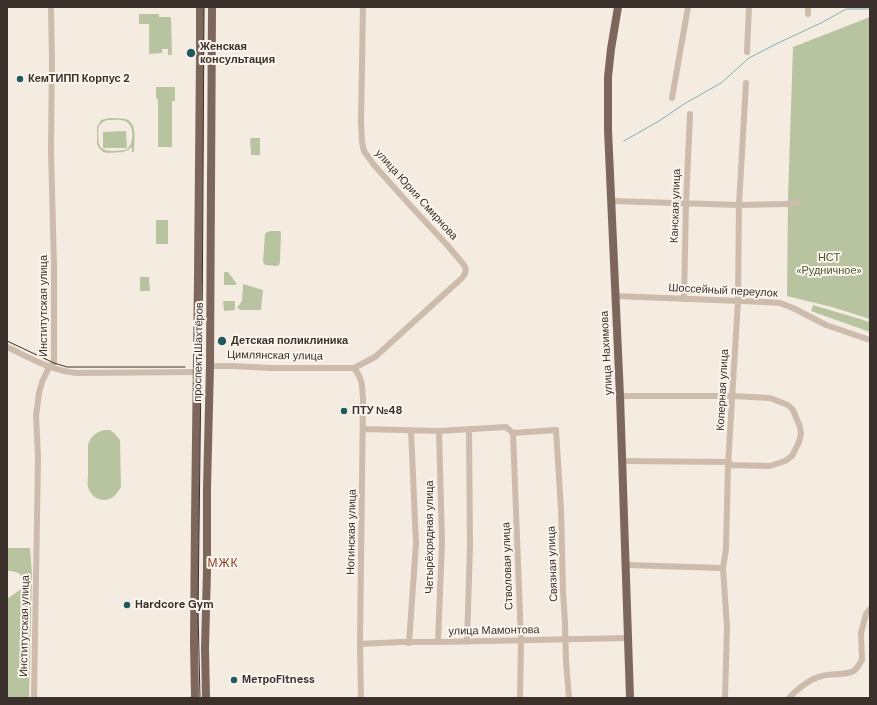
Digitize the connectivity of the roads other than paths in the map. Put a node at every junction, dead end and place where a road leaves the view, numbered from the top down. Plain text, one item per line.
1 (51, 7) edge
2 (200, 7) edge
3 (212, 7) edge
4 (363, 7) edge
5 (618, 7) edge
6 (688, 7) edge
7 (748, 7) edge
8 (747, 52) dead end
9 (746, 83) dead end
10 (672, 98) dead end
11 (690, 114) dead end
12 (612, 201) junction
13 (798, 202) dead end
14 (686, 203) junction
15 (739, 205) junction
16 (466, 273) joint
17 (615, 296) junction
18 (684, 299) junction
19 (738, 301) junction
20 (870, 340) edge
21 (7, 348) edge
22 (210, 366) junction
23 (49, 367) junction
24 (354, 368) junction
25 (197, 372) junction
26 (620, 396) junction
27 (733, 396) junction
28 (363, 429) junction
29 (469, 429) junction
30 (411, 430) junction
31 (439, 431) junction
32 (513, 433) junction
33 (622, 461) junction
34 (729, 463) junction
35 (626, 565) junction
36 (723, 568) junction
37 (870, 610) edge
38 (629, 638) junction
39 (566, 640) junction
40 (521, 641) junction
41 (438, 642) junction
42 (467, 642) junction
43 (408, 643) junction
44 (360, 644) junction
45 (862, 660) junction
46 (870, 660) edge
47 (34, 698) edge
48 (195, 698) edge
49 (206, 698) edge
50 (360, 698) edge
51 (520, 698) edge
52 (569, 698) edge
53 (630, 698) edge
54 (725, 698) edge
55 (789, 698) edge

1 - 23 street, Институтская улица
2 - 25 main road, проспект Шахтёров
3 - 22 main road, проспект Шахтёров
4 - 16 street, улица Юрия Смирнова
5 - 12 main road, улица Нахимова
6 - 10 street
7 - 8 street
9 - 15 street, Коперная улица
11 - 14 street, Канская улица
12 - 14 street
12 - 17 main road, улица Нахимова
13 - 15 street
14 - 15 street
14 - 18 street, Канская улица
15 - 19 street, Коперная улица
16 - 24 street, Цимлянская улица
17 - 18 street, Шоссейный переулок
17 - 26 main road, улица Нахимова
18 - 19 street, Шоссейный переулок
19 - 20 street, Шоссейный переулок
19 - 27 street, Коперная улица
21 - 23 street, Цимлянская улица
22 - 24 street, Цимлянская улица
22 - 25 main road, Цимлянская улица
22 - 49 main road, проспект Шахтёров
23 - 25 street, Цимлянская улица
23 - 47 street, Институтская улица
24 - 28 street, Ногинская улица
25 - 48 main road, проспект Шахтёров
26 - 27 street
26 - 33 main road, улица Нахимова
27 - 34 street, Коперная улица
27 - 34 street
28 - 30 street
28 - 44 street, Ногинская улица
29 - 31 street
29 - 32 street
29 - 42 street
30 - 31 street
30 - 43 street
31 - 41 street, Четырёхрядная улица
32 - 39 street, Связная улица
32 - 40 street, Стволовая улица
33 - 34 street
33 - 35 main road, улица Нахимова
34 - 36 street, Коперная улица
35 - 36 street
35 - 38 main road, улица Нахимова
36 - 54 street, Коперная улица
37 - 45 street
38 - 39 street, улица Мамонтова
38 - 53 main road, улица Нахимова
39 - 40 street, улица Мамонтова
39 - 52 street, Связная улица
40 - 42 street, улица Мамонтова
40 - 51 street, Стволовая улица
41 - 42 street, улица Мамонтова
41 - 43 street, улица Мамонтова
43 - 44 street, улица Мамонтова
44 - 50 street, Ногинская улица
45 - 46 street
45 - 55 street

